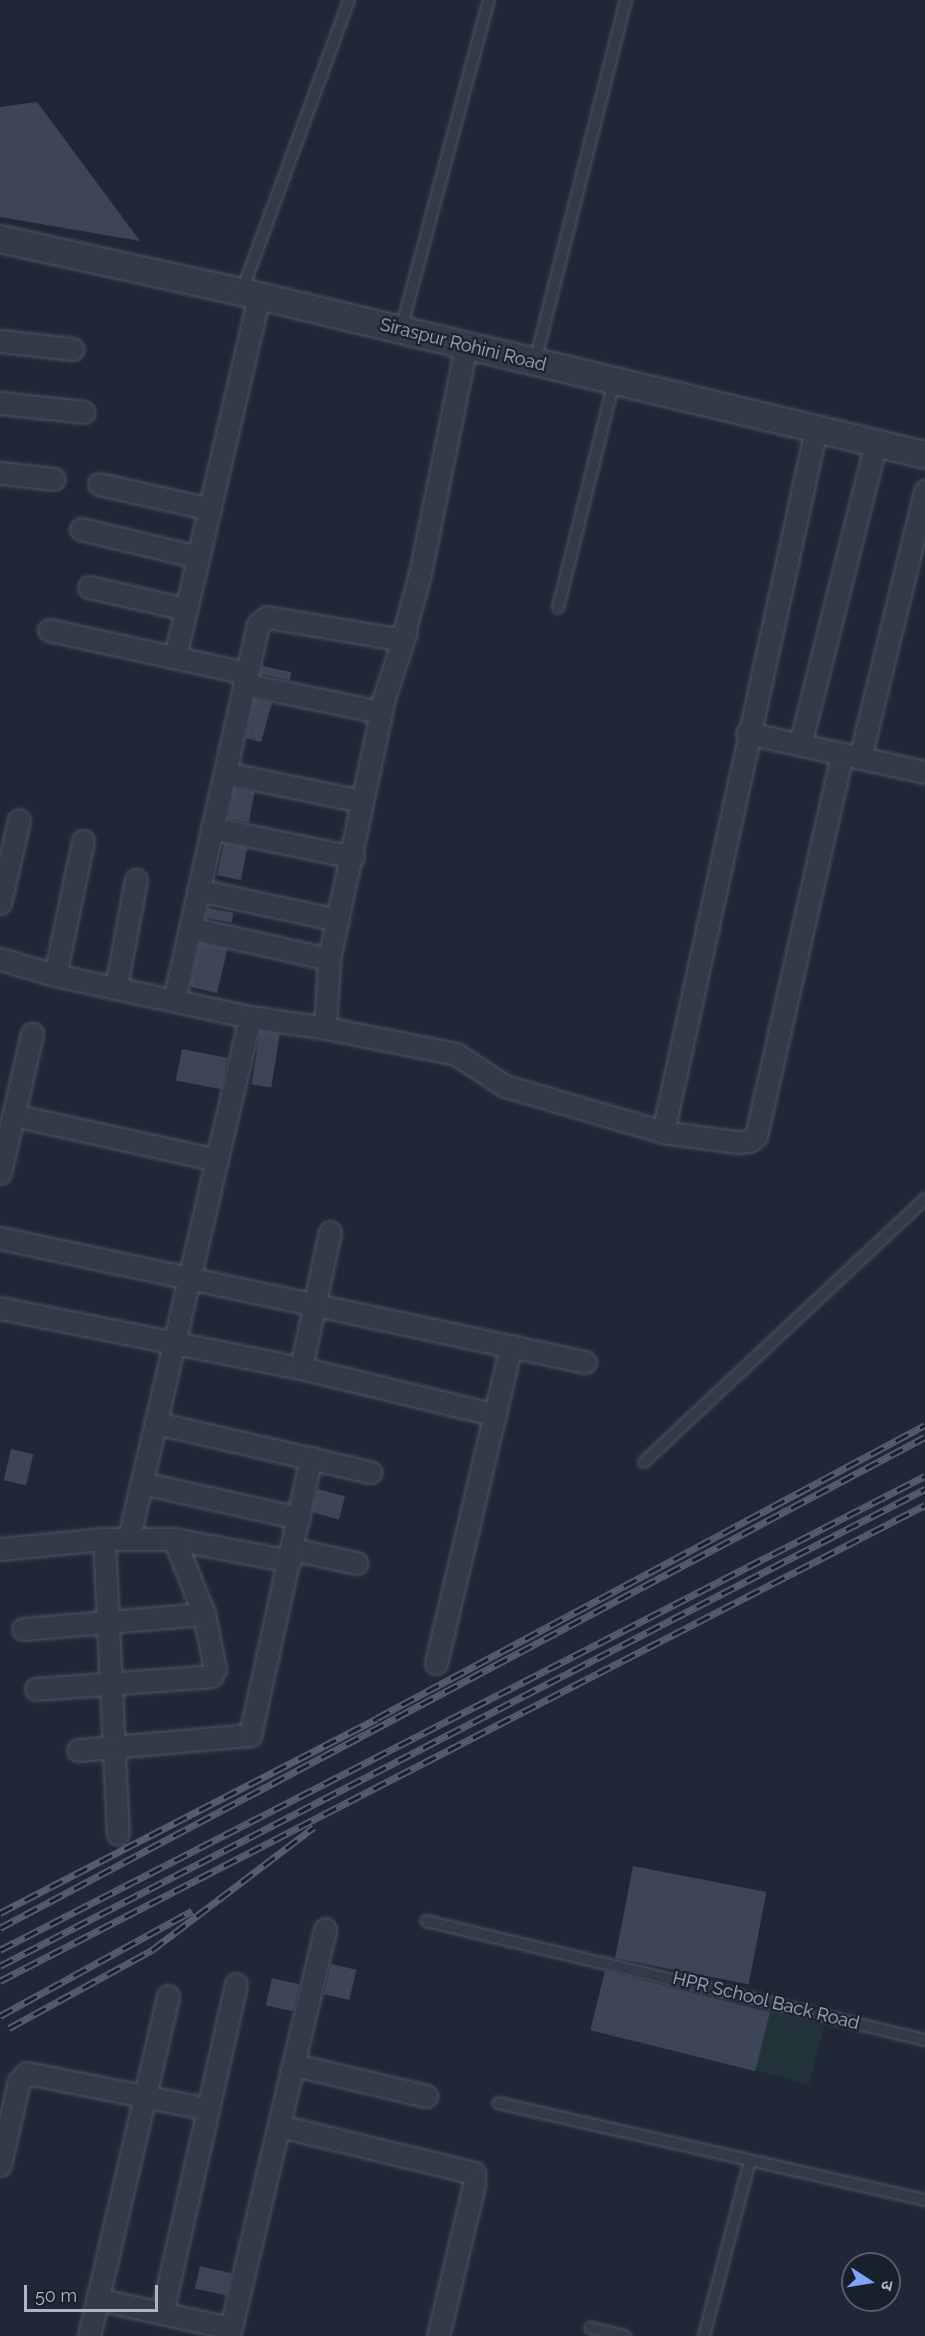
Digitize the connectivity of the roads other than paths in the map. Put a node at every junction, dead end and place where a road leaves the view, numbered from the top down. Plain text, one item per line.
1 (349, 0) edge
2 (489, 0) edge
3 (626, 0) edge
4 (0, 239) edge
5 (251, 294) junction
6 (401, 330) junction
7 (0, 341) edge
8 (466, 346) junction
9 (73, 349) dead end
10 (535, 363) junction
11 (615, 382) junction
12 (0, 403) edge
13 (84, 412) dead end
14 (816, 429) junction
15 (876, 443) junction
16 (925, 455) edge
17 (0, 473) edge
18 (54, 479) dead end
19 (99, 484) dead end
20 (925, 491) edge
21 (210, 509) junction
22 (81, 529) dead end
23 (198, 557) junction
24 (88, 587) dead end
25 (558, 608) dead end
26 (186, 609) junction
27 (49, 630) dead end
28 (406, 631) junction
29 (175, 657) junction
30 (246, 678) junction
31 (381, 712) junction
32 (747, 732) junction
33 (800, 745) junction
34 (851, 756) junction
35 (225, 772) junction
36 (925, 772) edge
37 (363, 801) junction
38 (20, 820) dead end
39 (212, 828) junction
40 (83, 842) dead end
41 (353, 857) junction
42 (136, 880) dead end
43 (198, 890) junction
44 (0, 903) edge
45 (338, 920) junction
46 (190, 928) junction
47 (0, 959) edge
48 (329, 959) junction
49 (55, 975) junction
50 (116, 987) junction
51 (174, 1000) junction
52 (250, 1017) junction
53 (325, 1028) junction
54 (32, 1034) dead end
55 (7, 1126) edge
56 (663, 1132) junction
57 (217, 1160) junction
58 (0, 1173) edge
59 (925, 1199) edge
60 (330, 1232) dead end
61 (0, 1238) edge
62 (191, 1277) junction
63 (316, 1303) junction
64 (0, 1308) edge
65 (175, 1342) junction
66 (511, 1346) junction
67 (585, 1362) dead end
68 (301, 1368) junction
69 (495, 1415) junction
70 (156, 1423) junction
71 (311, 1458) junction
72 (644, 1462) dead end
73 (369, 1472) dead end
74 (142, 1483) junction
75 (299, 1518) junction
76 (129, 1537) junction
77 (104, 1539) junction
78 (174, 1539) junction
79 (0, 1549) edge
80 (291, 1555) junction
81 (357, 1563) dead end
82 (204, 1614) junction
83 (107, 1624) junction
84 (23, 1629) dead end
85 (436, 1663) dead end
86 (110, 1684) junction
87 (36, 1689) dead end
88 (114, 1748) junction
89 (78, 1750) dead end
90 (118, 1834) dead end
91 (426, 1921) dead end
92 (325, 1929) dead end
93 (236, 1984) dead end
94 (168, 1996) dead end
95 (925, 2040) edge
96 (295, 2065) junction
97 (145, 2094) junction
98 (426, 2096) dead end
99 (498, 2103) dead end
100 (208, 2109) junction
101 (280, 2126) junction
102 (750, 2161) junction
103 (0, 2165) edge
104 (925, 2200) edge
105 (97, 2299) junction
106 (162, 2313) junction
107 (590, 2328) dead end
108 (230, 2332) edge
109 (89, 2336) edge
110 (438, 2336) edge
111 (625, 2336) edge
112 (704, 2336) edge

1 - 5 lane
2 - 6 lane
3 - 10 lane
4 - 5 street, Siraspur Rohini Road
5 - 6 street, Siraspur Rohini Road
5 - 21 street
6 - 8 street, Siraspur Rohini Road
7 - 9 street
8 - 10 street, Siraspur Rohini Road
8 - 28 street
10 - 11 street, Siraspur Rohini Road
11 - 14 street, Siraspur Rohini Road
11 - 25 lane
12 - 13 street
14 - 15 street, Siraspur Rohini Road
14 - 32 street
15 - 16 street, Siraspur Rohini Road
15 - 33 street
17 - 18 street
19 - 21 street
20 - 34 street
21 - 23 street
22 - 23 street
23 - 26 street
24 - 26 street
26 - 29 street
27 - 29 street
28 - 30 street
28 - 31 street
29 - 30 street
30 - 31 street
30 - 35 street
31 - 37 street
32 - 33 street
32 - 56 street
33 - 34 street
34 - 36 street
34 - 56 street
35 - 37 street
35 - 39 street
37 - 41 street
38 - 44 street
39 - 41 street
39 - 43 street
40 - 49 street
41 - 45 street
42 - 50 street
43 - 45 street
43 - 46 street
45 - 48 street
46 - 48 street
46 - 51 street
47 - 49 street
48 - 53 street
49 - 50 street
50 - 51 street
51 - 52 street
52 - 53 street
52 - 57 street
53 - 56 street
54 - 55 street
55 - 57 street
55 - 58 street
57 - 62 street
59 - 72 lane
60 - 63 street
61 - 62 street
62 - 63 street
62 - 65 street
63 - 66 street
63 - 68 street
64 - 65 street
65 - 68 street
65 - 70 street
66 - 67 street
66 - 69 street
68 - 69 street
69 - 85 street
70 - 71 street
70 - 74 street
71 - 73 street
71 - 75 street
74 - 75 street
74 - 76 street
75 - 80 street
76 - 77 street
76 - 78 street
77 - 79 street
77 - 83 street
78 - 80 street
78 - 82 street
80 - 81 street
80 - 88 street
82 - 83 street
82 - 86 street
83 - 84 street
83 - 86 street
86 - 87 street
86 - 88 street
88 - 89 street
88 - 90 street
91 - 95 lane, HPR School Back Road
92 - 96 street
93 - 100 street
94 - 97 street
96 - 98 street
96 - 101 street
97 - 100 street
97 - 103 street
97 - 105 street
99 - 102 lane
100 - 106 street
101 - 108 street
101 - 110 street
102 - 104 lane
102 - 112 lane
105 - 106 street
105 - 109 street
106 - 108 street
107 - 111 lane

